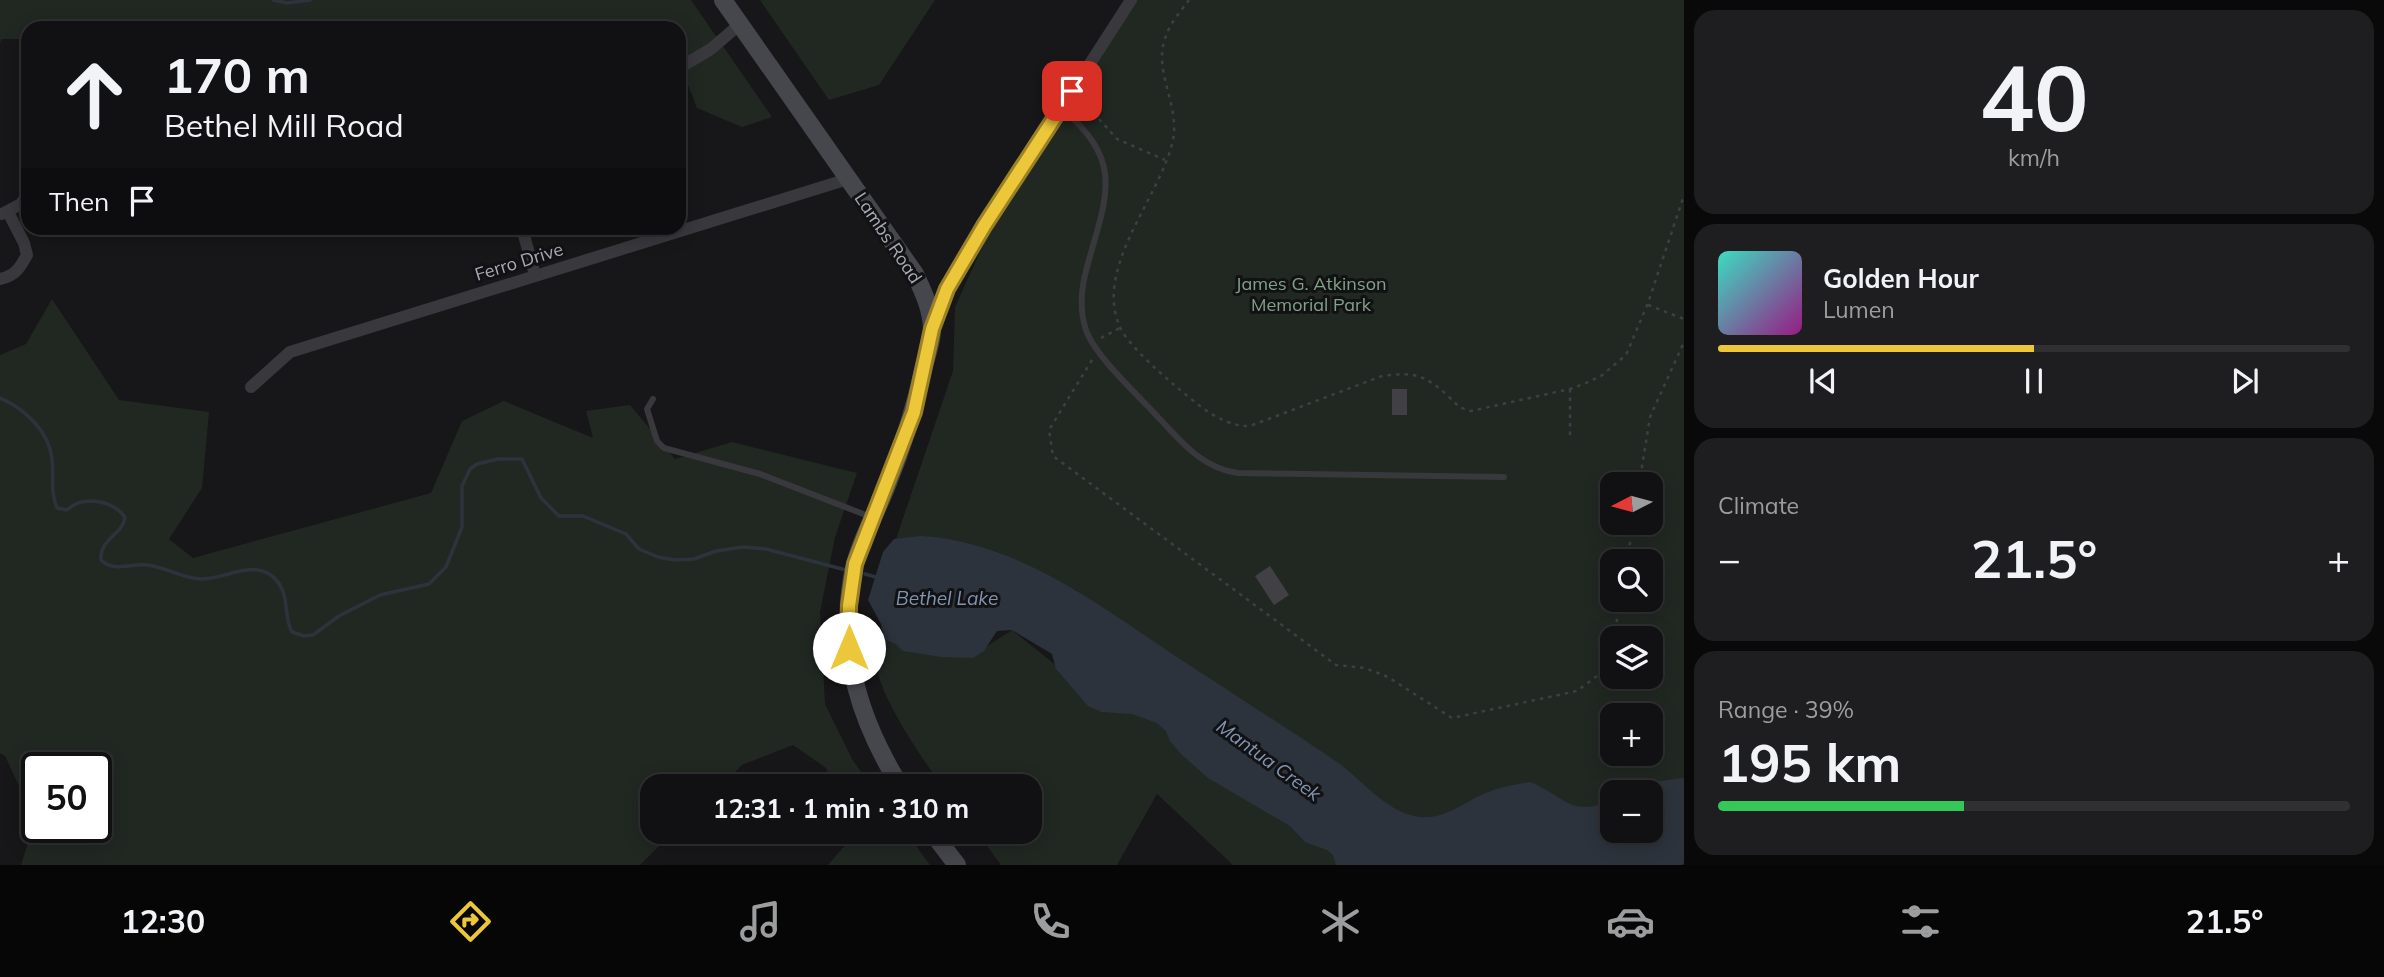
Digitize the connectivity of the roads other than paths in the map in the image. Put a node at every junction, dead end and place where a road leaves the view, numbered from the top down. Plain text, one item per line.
1 (723, 0) edge
2 (1131, 0) edge
3 (740, 24) junction
4 (686, 64) edge
5 (1060, 108) junction
6 (848, 179) junction
7 (21, 204) edge
8 (4, 213) edge
9 (686, 229) edge
10 (524, 235) edge
11 (665, 235) edge
12 (535, 275) junction
13 (0, 279) edge
14 (932, 329) junction
15 (251, 387) dead end
16 (653, 399) dead end
17 (1504, 477) dead end
18 (873, 517) junction
19 (893, 774) edge
20 (940, 844) edge
21 (957, 865) edge

1 - 3 main road, Lambs Road
2 - 5 street
3 - 4 street
3 - 6 main road, Lambs Road
5 - 14 street
5 - 17 lane
6 - 9 street, Ferro Drive
6 - 14 main road, Lambs Road
7 - 8 street
8 - 13 street
10 - 12 street
11 - 12 street, Ferro Drive
12 - 15 street, Ferro Drive
14 - 18 main road, Lambs Road
16 - 18 lane
18 - 19 main road, Lambs Road
20 - 21 main road

